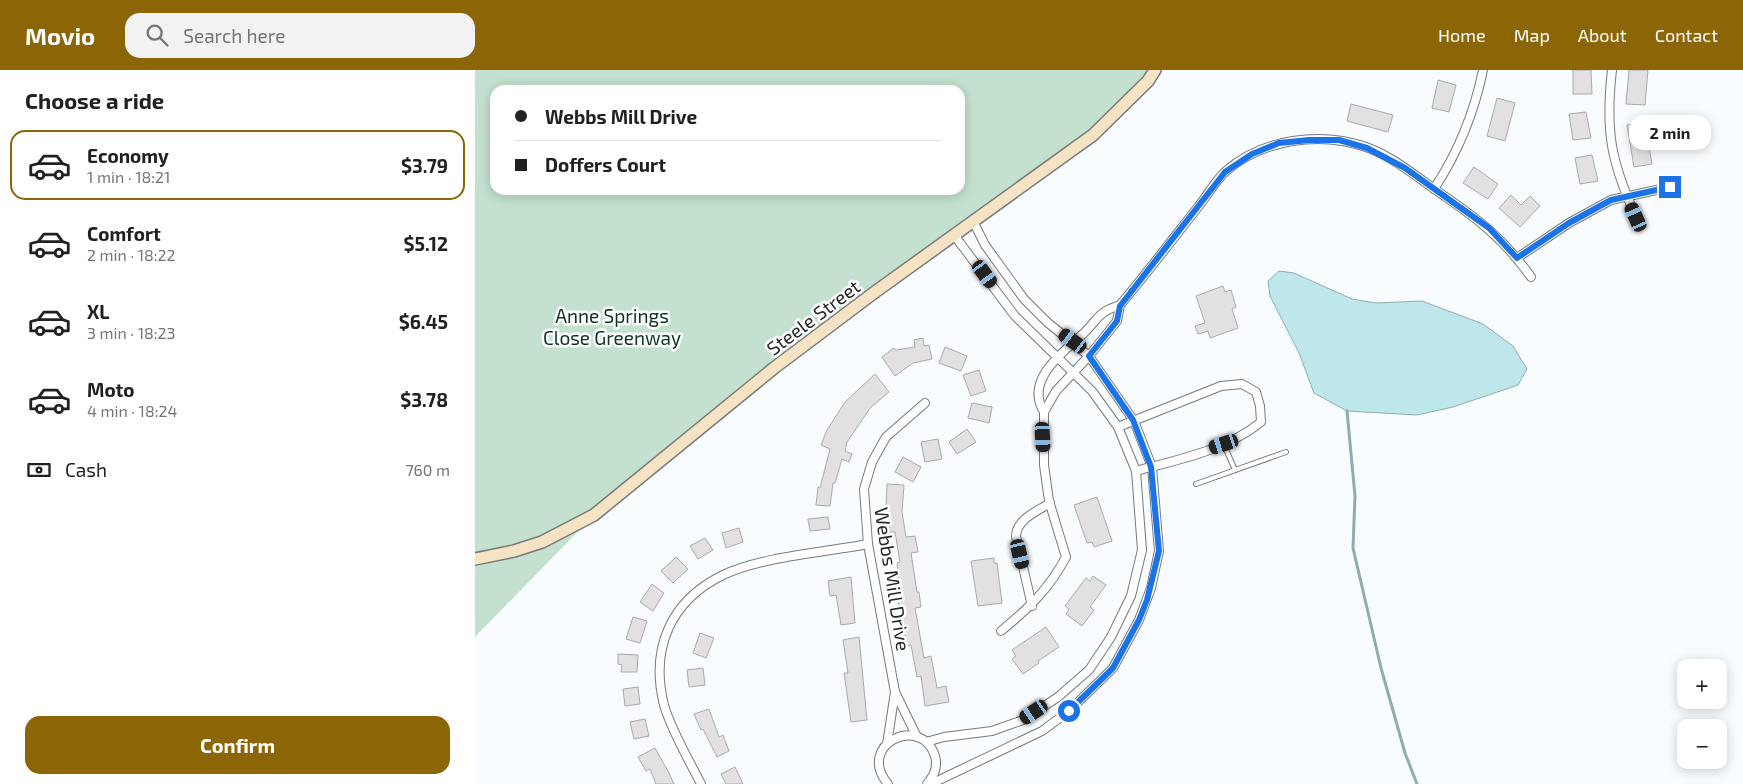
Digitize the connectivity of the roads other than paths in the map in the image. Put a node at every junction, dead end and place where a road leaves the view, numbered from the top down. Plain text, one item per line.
1 (1155, 70) edge
2 (1483, 70) edge
3 (1612, 70) edge
4 (1670, 187) dead end
5 (1434, 188) junction
6 (1626, 195) junction
7 (1636, 217) dead end
8 (973, 221) junction
9 (954, 234) junction
10 (1517, 258) junction
11 (1531, 277) dead end
12 (1120, 306) junction
13 (1073, 341) junction
14 (1089, 356) junction
15 (1058, 357) junction
16 (1073, 372) junction
17 (925, 403) dead end
18 (1044, 412) junction
19 (1133, 420) junction
20 (1118, 427) junction
21 (1224, 444) junction
22 (1286, 452) dead end
23 (1151, 467) junction
24 (1235, 470) junction
25 (1136, 471) junction
26 (1196, 484) dead end
27 (1050, 503) junction
28 (868, 544) junction
29 (475, 559) edge
30 (1131, 596) junction
31 (1147, 600) junction
32 (1032, 606) junction
33 (1001, 631) dead end
34 (895, 692) junction
35 (917, 737) junction
36 (926, 742) junction
37 (887, 744) junction
38 (928, 782) edge
39 (701, 784) edge
40 (888, 784) edge

1 - 8 street, Steele Street
2 - 5 street
3 - 6 street
4 - 6 street
5 - 10 street
5 - 12 street
6 - 7 street
6 - 10 street
8 - 9 street, Steele Street
8 - 13 street
9 - 15 street
9 - 29 street, Steele Street
10 - 11 street
12 - 13 street
12 - 14 street
13 - 14 street
13 - 15 street
14 - 16 street
14 - 19 street
15 - 16 street
15 - 18 street
16 - 18 street
16 - 20 street
17 - 28 street, Webbs Mill Drive
18 - 27 street
19 - 20 street
19 - 21 street
19 - 23 street
20 - 25 street
21 - 23 street
21 - 24 lane
22 - 24 lane
23 - 25 street
23 - 31 street
24 - 26 lane
25 - 30 street
27 - 32 street
27 - 32 street
28 - 34 street, Webbs Mill Drive
28 - 39 street
30 - 31 street
30 - 36 street
31 - 38 street
32 - 33 street
34 - 35 street, Webbs Mill Drive
34 - 37 street, Webbs Mill Drive
35 - 36 street
35 - 37 street
36 - 38 street
37 - 40 street, Webbs Mill Drive

